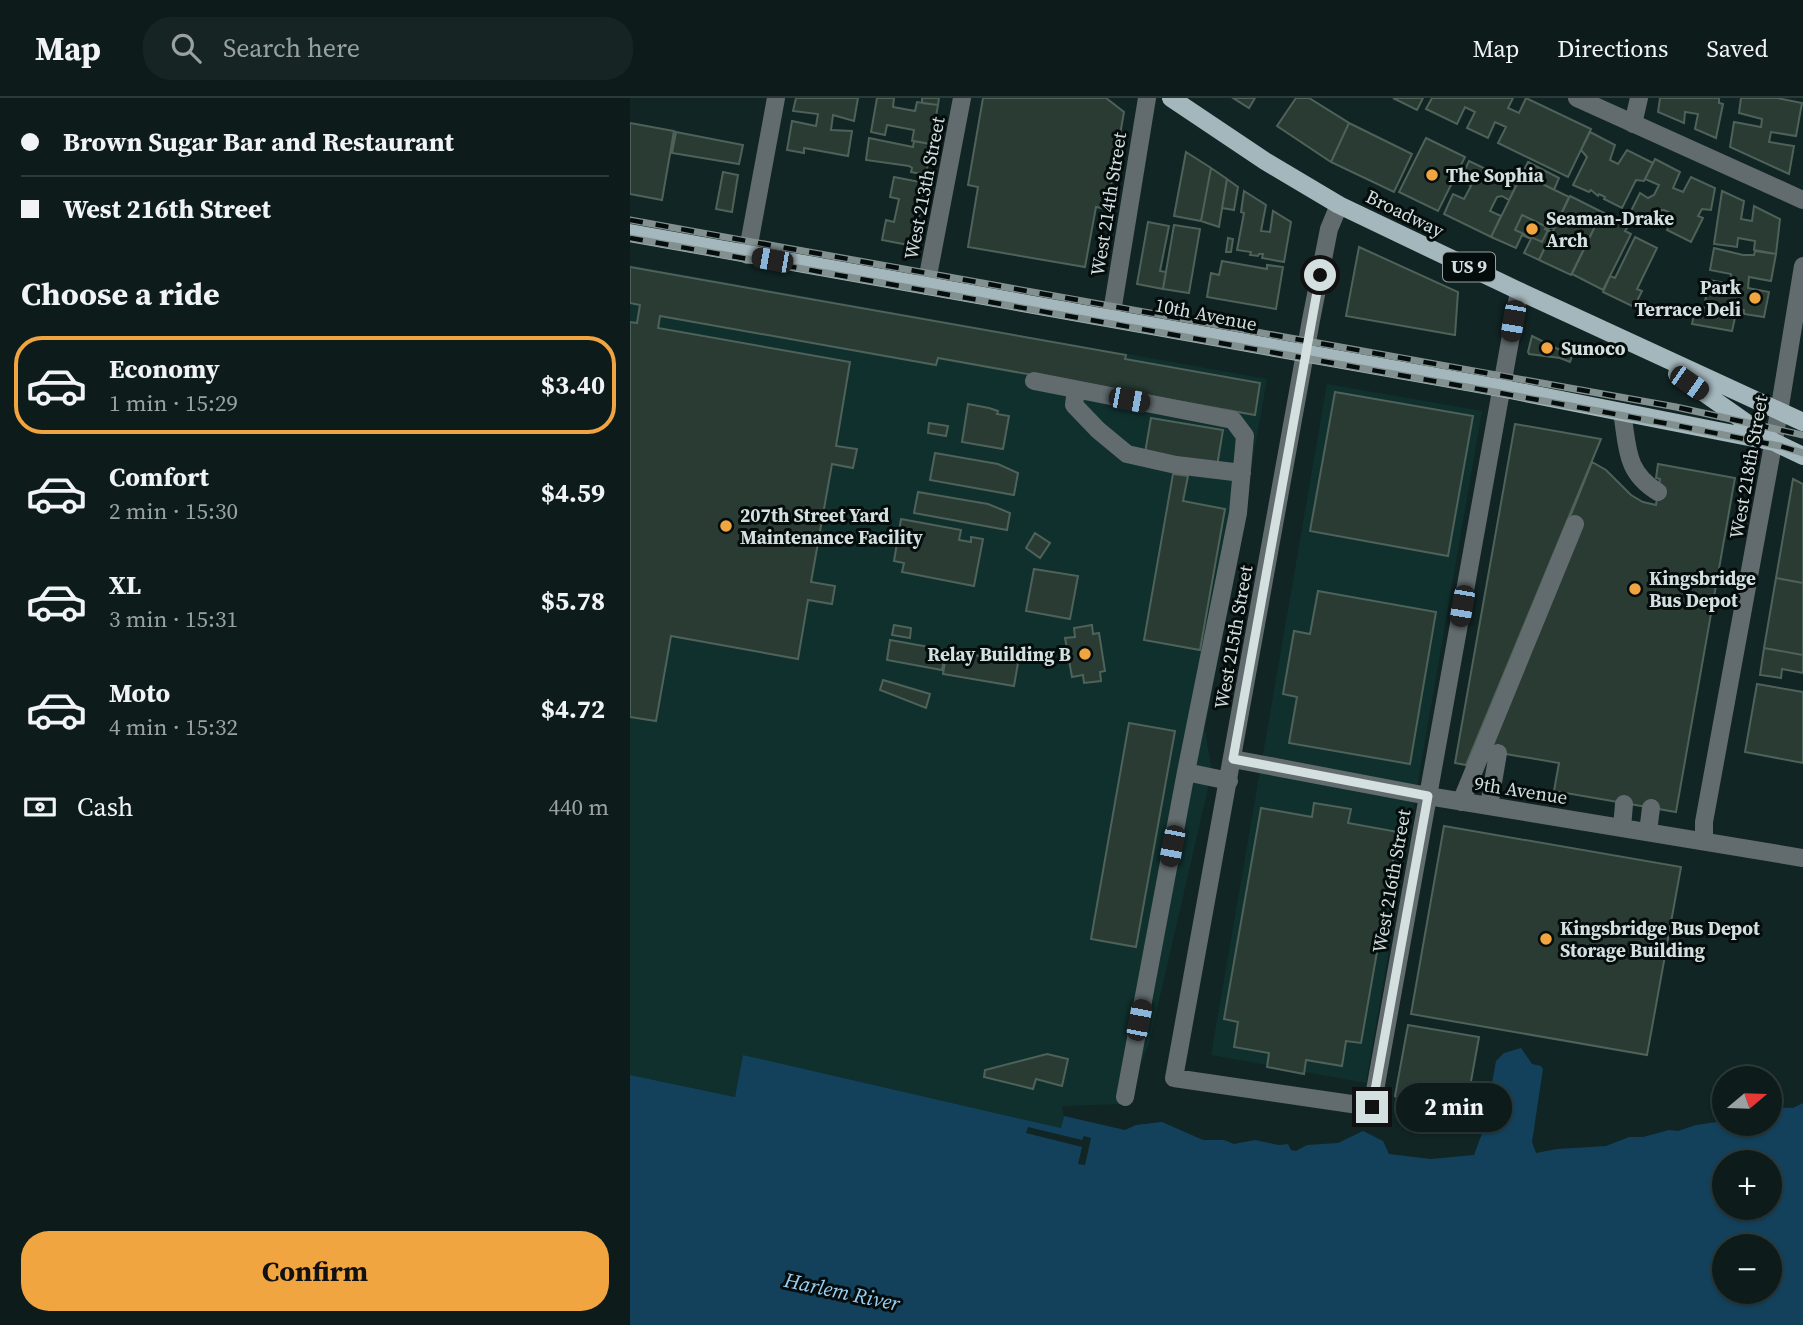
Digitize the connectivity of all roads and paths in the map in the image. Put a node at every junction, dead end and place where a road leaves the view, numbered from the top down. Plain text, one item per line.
1 (776, 98) edge
2 (962, 98) edge
3 (1147, 98) edge
4 (1171, 98) edge
5 (1577, 98) edge
6 (1639, 98) edge
7 (1633, 124) junction
8 (1803, 200) edge
9 (1339, 205) junction
10 (630, 233) edge
11 (747, 255) junction
12 (1803, 265) edge
13 (926, 286) junction
14 (1519, 291) junction
15 (1111, 318) junction
16 (1633, 344) junction
17 (1305, 354) junction
18 (1034, 381) dead end
19 (1500, 388) junction
20 (1076, 390) junction
21 (1622, 412) junction
22 (1779, 412) junction
23 (1803, 422) edge
24 (1774, 442) junction
25 (1803, 456) edge
26 (1242, 473) junction
27 (1658, 492) dead end
28 (1575, 524) dead end
29 (1498, 753) dead end
30 (1233, 759) junction
31 (1186, 772) junction
32 (1228, 780) junction
33 (1428, 796) junction
34 (1461, 802) junction
35 (1624, 804) dead end
36 (1489, 806) junction
37 (1651, 808) dead end
38 (1622, 828) junction
39 (1648, 832) junction
40 (1704, 841) junction
41 (1803, 858) edge
42 (1125, 1097) dead end
43 (1372, 1107) joint

1 - 11 street
2 - 13 street, West 213th Street
3 - 15 street, West 214th Street
4 - 9 main road, Broadway / US 9
5 - 7 street
6 - 7 street
7 - 8 street
9 - 14 main road, Broadway / US 9
9 - 17 street, West 215th Street
10 - 11 main road, 10th Avenue
11 - 13 main road, 10th Avenue
12 - 22 street, West 218th Street
13 - 15 main road, 10th Avenue
14 - 16 main road, Broadway / US 9
14 - 19 street, West 216th Street
15 - 17 main road, 10th Avenue
16 - 22 main road, Broadway / US 9
16 - 24 main road, Broadway / US 9
17 - 19 main road, 10th Avenue
17 - 30 street, West 215th Street
18 - 20 street
19 - 21 main road, 10th Avenue
19 - 33 street, West 216th Street
20 - 26 street
20 - 26 street
21 - 24 main road, 10th Avenue
21 - 27 street
22 - 23 main road, Broadway / US 9
22 - 24 street, West 218th Street
24 - 25 main road, Broadway / US 9
24 - 40 street, West 218th Street
26 - 31 street
28 - 34 street
29 - 36 street
30 - 32 street, West 215th Street
30 - 33 street, 9th Avenue
31 - 32 street
31 - 42 street
32 - 43 street, West 215th Street
33 - 34 street, 9th Avenue
33 - 43 street, West 216th Street
34 - 36 street, 9th Avenue
35 - 38 street
36 - 38 street, 9th Avenue
37 - 39 street
38 - 39 street, 9th Avenue
39 - 40 street, 9th Avenue
40 - 41 street, 9th Avenue

